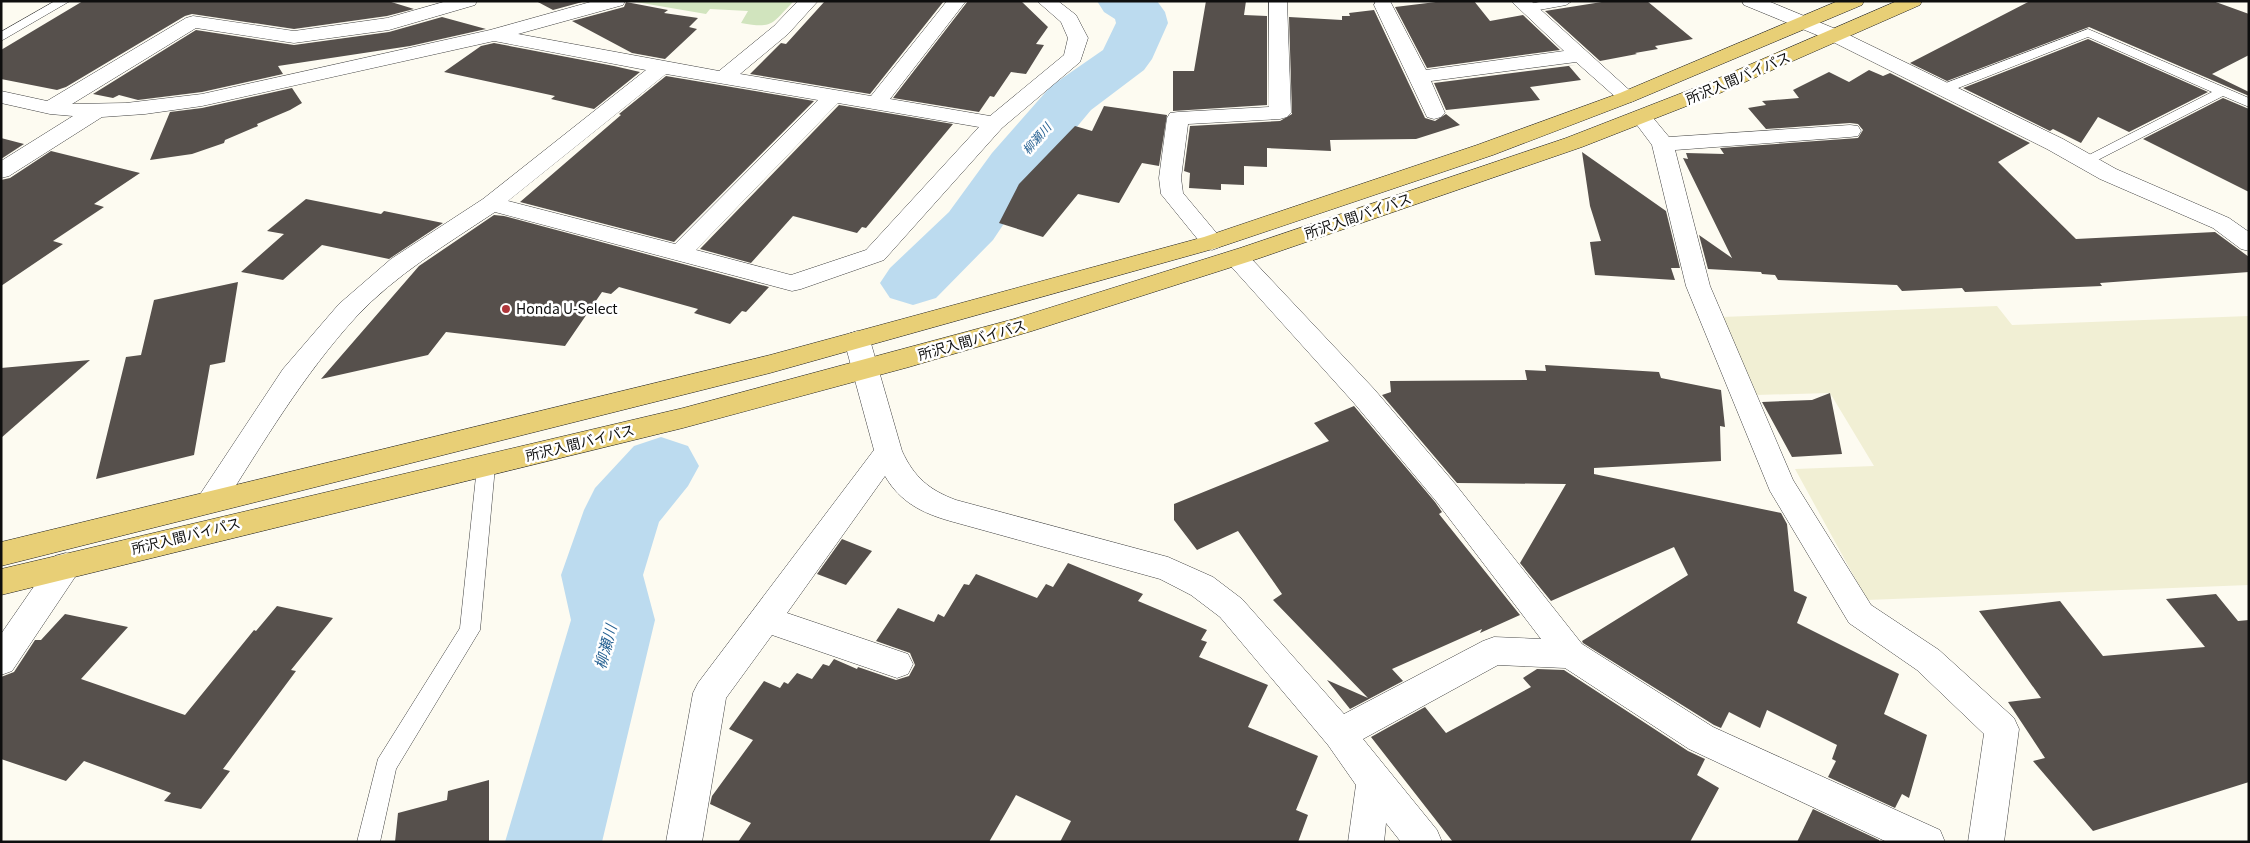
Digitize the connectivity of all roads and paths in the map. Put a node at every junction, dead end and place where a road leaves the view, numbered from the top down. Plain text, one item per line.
1 (64, 1) edge
2 (418, 1) edge
3 (468, 1) edge
4 (616, 1) edge
5 (809, 1) edge
6 (957, 1) edge
7 (1046, 1) edge
8 (1278, 1) edge
9 (1566, 1) edge
10 (1751, 1) edge
11 (1855, 1) edge
12 (1913, 1) edge
13 (1384, 5) dead end
14 (1524, 5) edge
15 (445, 9) junction
16 (1806, 23) junction
17 (494, 35) junction
18 (1836, 36) junction
19 (1, 37) edge
20 (294, 37) junction
21 (1580, 55) junction
22 (662, 67) junction
23 (724, 77) junction
24 (1419, 77) junction
25 (297, 78) junction
26 (1943, 89) junction
27 (2223, 91) junction
28 (833, 96) junction
29 (1, 97) edge
30 (876, 103) junction
31 (2249, 103) edge
32 (1635, 107) junction
33 (50, 108) junction
34 (99, 109) junction
35 (1434, 113) dead end
36 (994, 123) junction
37 (1850, 131) dead end
38 (1663, 144) junction
39 (2088, 161) junction
40 (1, 171) edge
41 (491, 204) junction
42 (1212, 242) junction
43 (2249, 244) edge
44 (680, 253) junction
45 (1237, 258) junction
46 (857, 340) junction
47 (866, 369) junction
48 (888, 451) junction
49 (486, 467) junction
50 (211, 501) junction
51 (1, 554) edge
52 (66, 565) junction
53 (1, 582) edge
54 (765, 619) junction
55 (1571, 654) junction
56 (1, 661) edge
57 (897, 664) dead end
58 (1340, 734) junction
59 (1374, 781) junction
60 (1923, 841) edge
61 (368, 842) edge
62 (684, 842) edge
63 (1366, 842) edge
64 (1424, 842) edge
65 (1986, 842) edge

1 - 19 lane
2 - 15 street
3 - 15 street
4 - 17 street
5 - 23 street
6 - 30 street
7 - 36 street
8 - 42 street
9 - 14 lane
10 - 16 street
11 - 16 main road, 所沢入間バイパス
12 - 18 main road, 所沢入間バイパス
13 - 24 street
14 - 21 street
15 - 20 street
16 - 18 street
16 - 32 main road, 所沢入間バイパス
17 - 22 street
17 - 25 street
18 - 26 street
18 - 32 main road, 所沢入間バイパス
20 - 25 street
20 - 33 street
21 - 24 street
21 - 32 street
22 - 23 street
22 - 41 street
23 - 28 street
24 - 35 street
25 - 34 street
26 - 27 lane
26 - 39 street
27 - 31 lane
27 - 39 lane
28 - 30 street
28 - 44 street
29 - 33 street
30 - 36 street
32 - 38 street
32 - 42 main road, 所沢入間バイパス
32 - 45 main road, 所沢入間バイパス
33 - 34 street
34 - 40 street
36 - 44 street
37 - 38 street
38 - 65 street
39 - 43 street
41 - 44 street
41 - 50 street
42 - 46 main road, 所沢入間バイパス
45 - 47 main road, 所沢入間バイパス
45 - 55 street
46 - 47 street
46 - 50 main road, 所沢入間バイパス
47 - 48 street
47 - 49 main road, 所沢入間バイパス
48 - 54 street
48 - 58 street
49 - 52 main road, 所沢入間バイパス
49 - 61 lane
50 - 51 main road, 所沢入間バイパス
52 - 53 main road, 所沢入間バイパス
52 - 56 street
54 - 57 street
54 - 62 street
55 - 58 street
55 - 60 street
58 - 59 street
59 - 63 street
59 - 64 street

